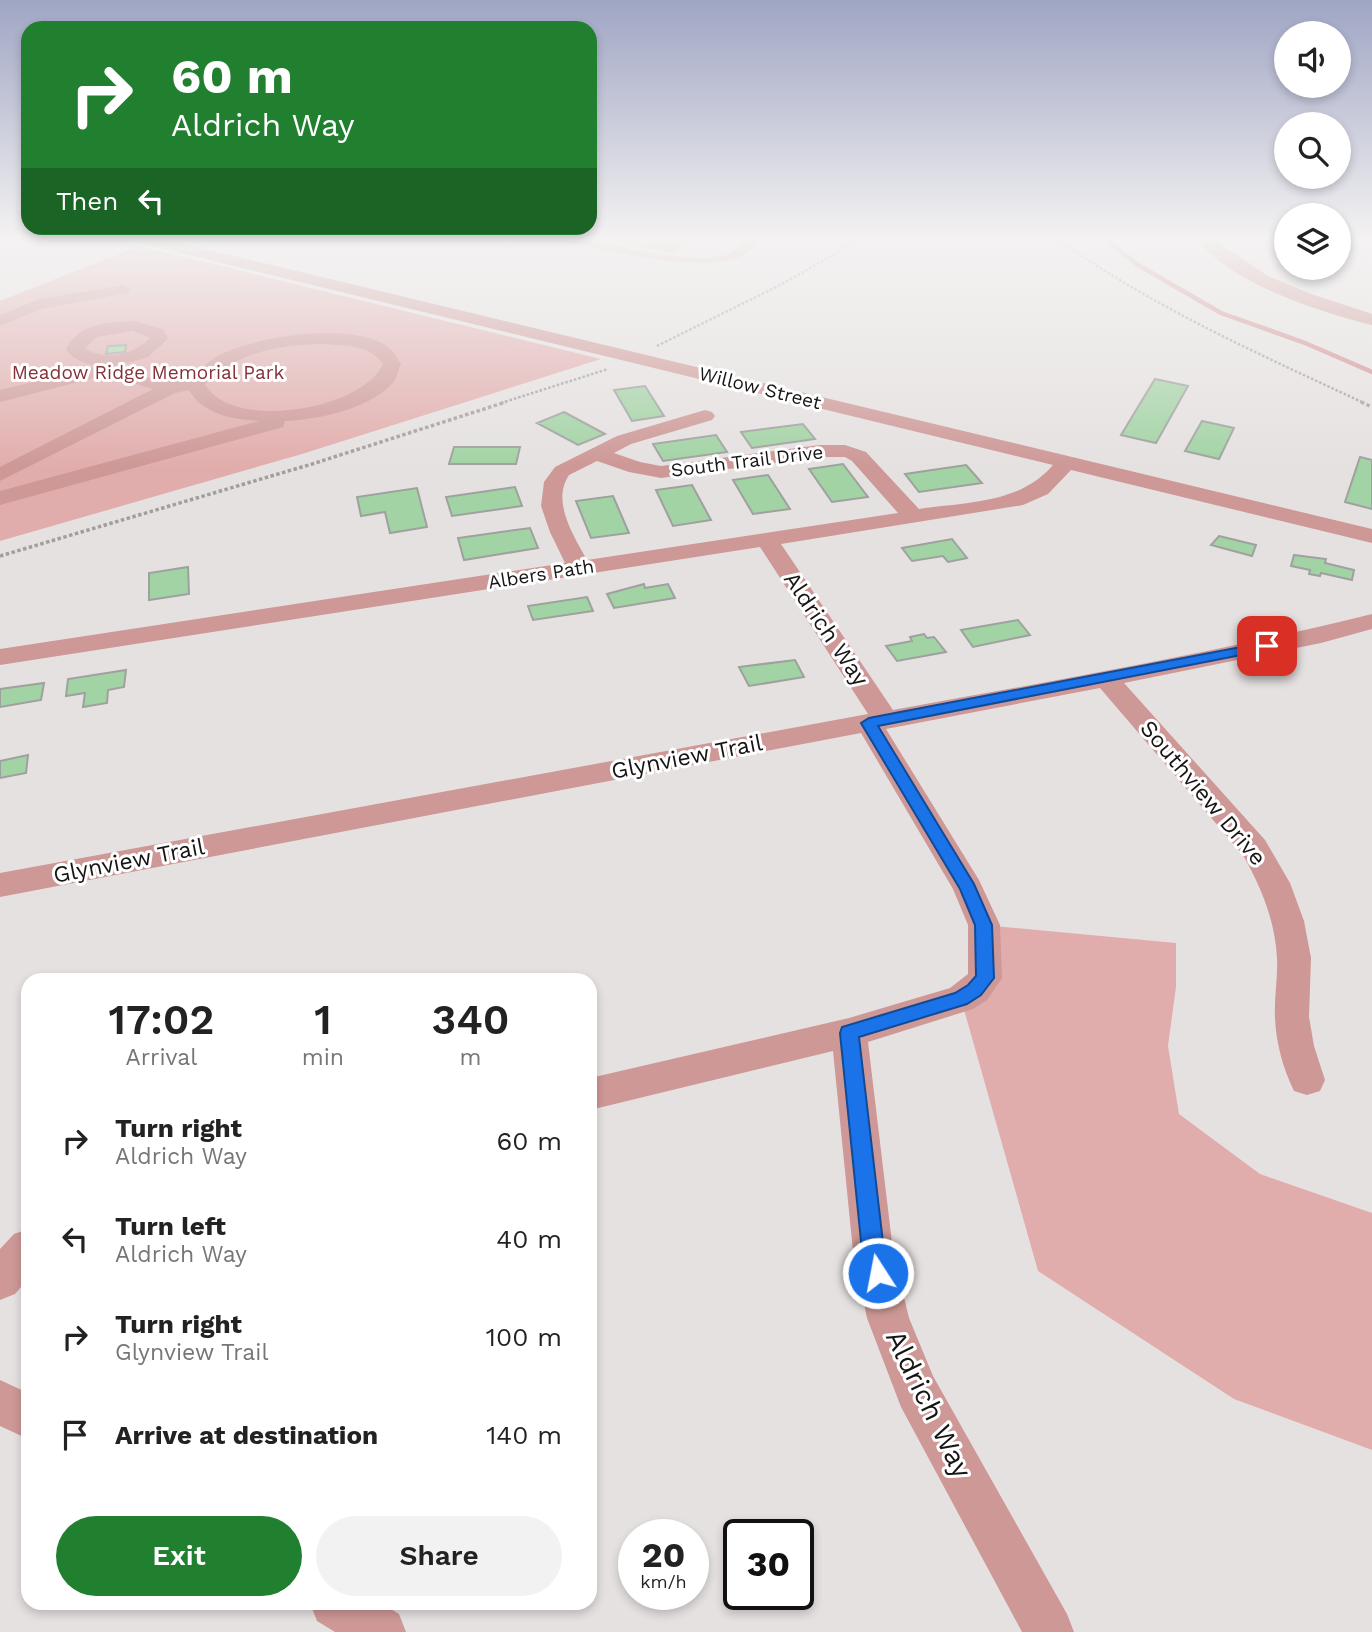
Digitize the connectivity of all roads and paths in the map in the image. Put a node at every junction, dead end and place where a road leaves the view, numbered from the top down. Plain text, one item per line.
1 (49, 316) edge
2 (116, 316) edge
3 (118, 316) edge
4 (465, 316) edge
5 (717, 316) edge
6 (1185, 316) edge
7 (82, 319) dead end
8 (61, 321) dead end
9 (118, 327) junction
10 (635, 357) junction
11 (108, 366) junction
12 (195, 383) junction
13 (169, 387) junction
14 (0, 396) edge
15 (1372, 407) edge
16 (300, 416) junction
17 (705, 416) dead end
18 (596, 454) junction
19 (1066, 461) junction
20 (0, 475) edge
21 (0, 498) edge
22 (914, 517) junction
23 (1372, 536) edge
24 (767, 540) junction
25 (0, 556) edge
26 (579, 568) junction
27 (1372, 621) edge
28 (0, 657) edge
29 (1106, 679) junction
30 (877, 721) junction
31 (0, 885) edge
32 (849, 1033) junction
33 (1307, 1080) dead end
34 (597, 1092) edge
35 (21, 1256) edge
36 (0, 1280) edge
37 (0, 1402) edge
38 (21, 1413) edge
39 (346, 1610) edge
40 (381, 1632) edge
41 (1049, 1632) edge

1 - 8 street
2 - 7 street
3 - 9 street
4 - 10 street, Willow Street
5 - 10 path
6 - 15 path
9 - 11 street
9 - 11 street
10 - 19 street, Willow Street
10 - 25 path
11 - 13 street
11 - 14 street
12 - 13 street
12 - 16 street
12 - 16 street
13 - 20 street
16 - 21 street
17 - 18 street
18 - 22 street, South Trail Drive
18 - 26 street
19 - 22 street, Albers Path
19 - 23 street, Willow Street
22 - 24 street, Albers Path
24 - 26 street, Albers Path
24 - 30 street, Aldrich Way
26 - 28 street, Albers Path
27 - 29 street, Glynview Trail
29 - 30 street, Glynview Trail
29 - 33 street, Southview Drive
30 - 31 street, Glynview Trail
30 - 32 street, Aldrich Way
32 - 34 street, Aldrich Way
32 - 41 street, Aldrich Way
35 - 36 street
37 - 38 street
39 - 40 street

